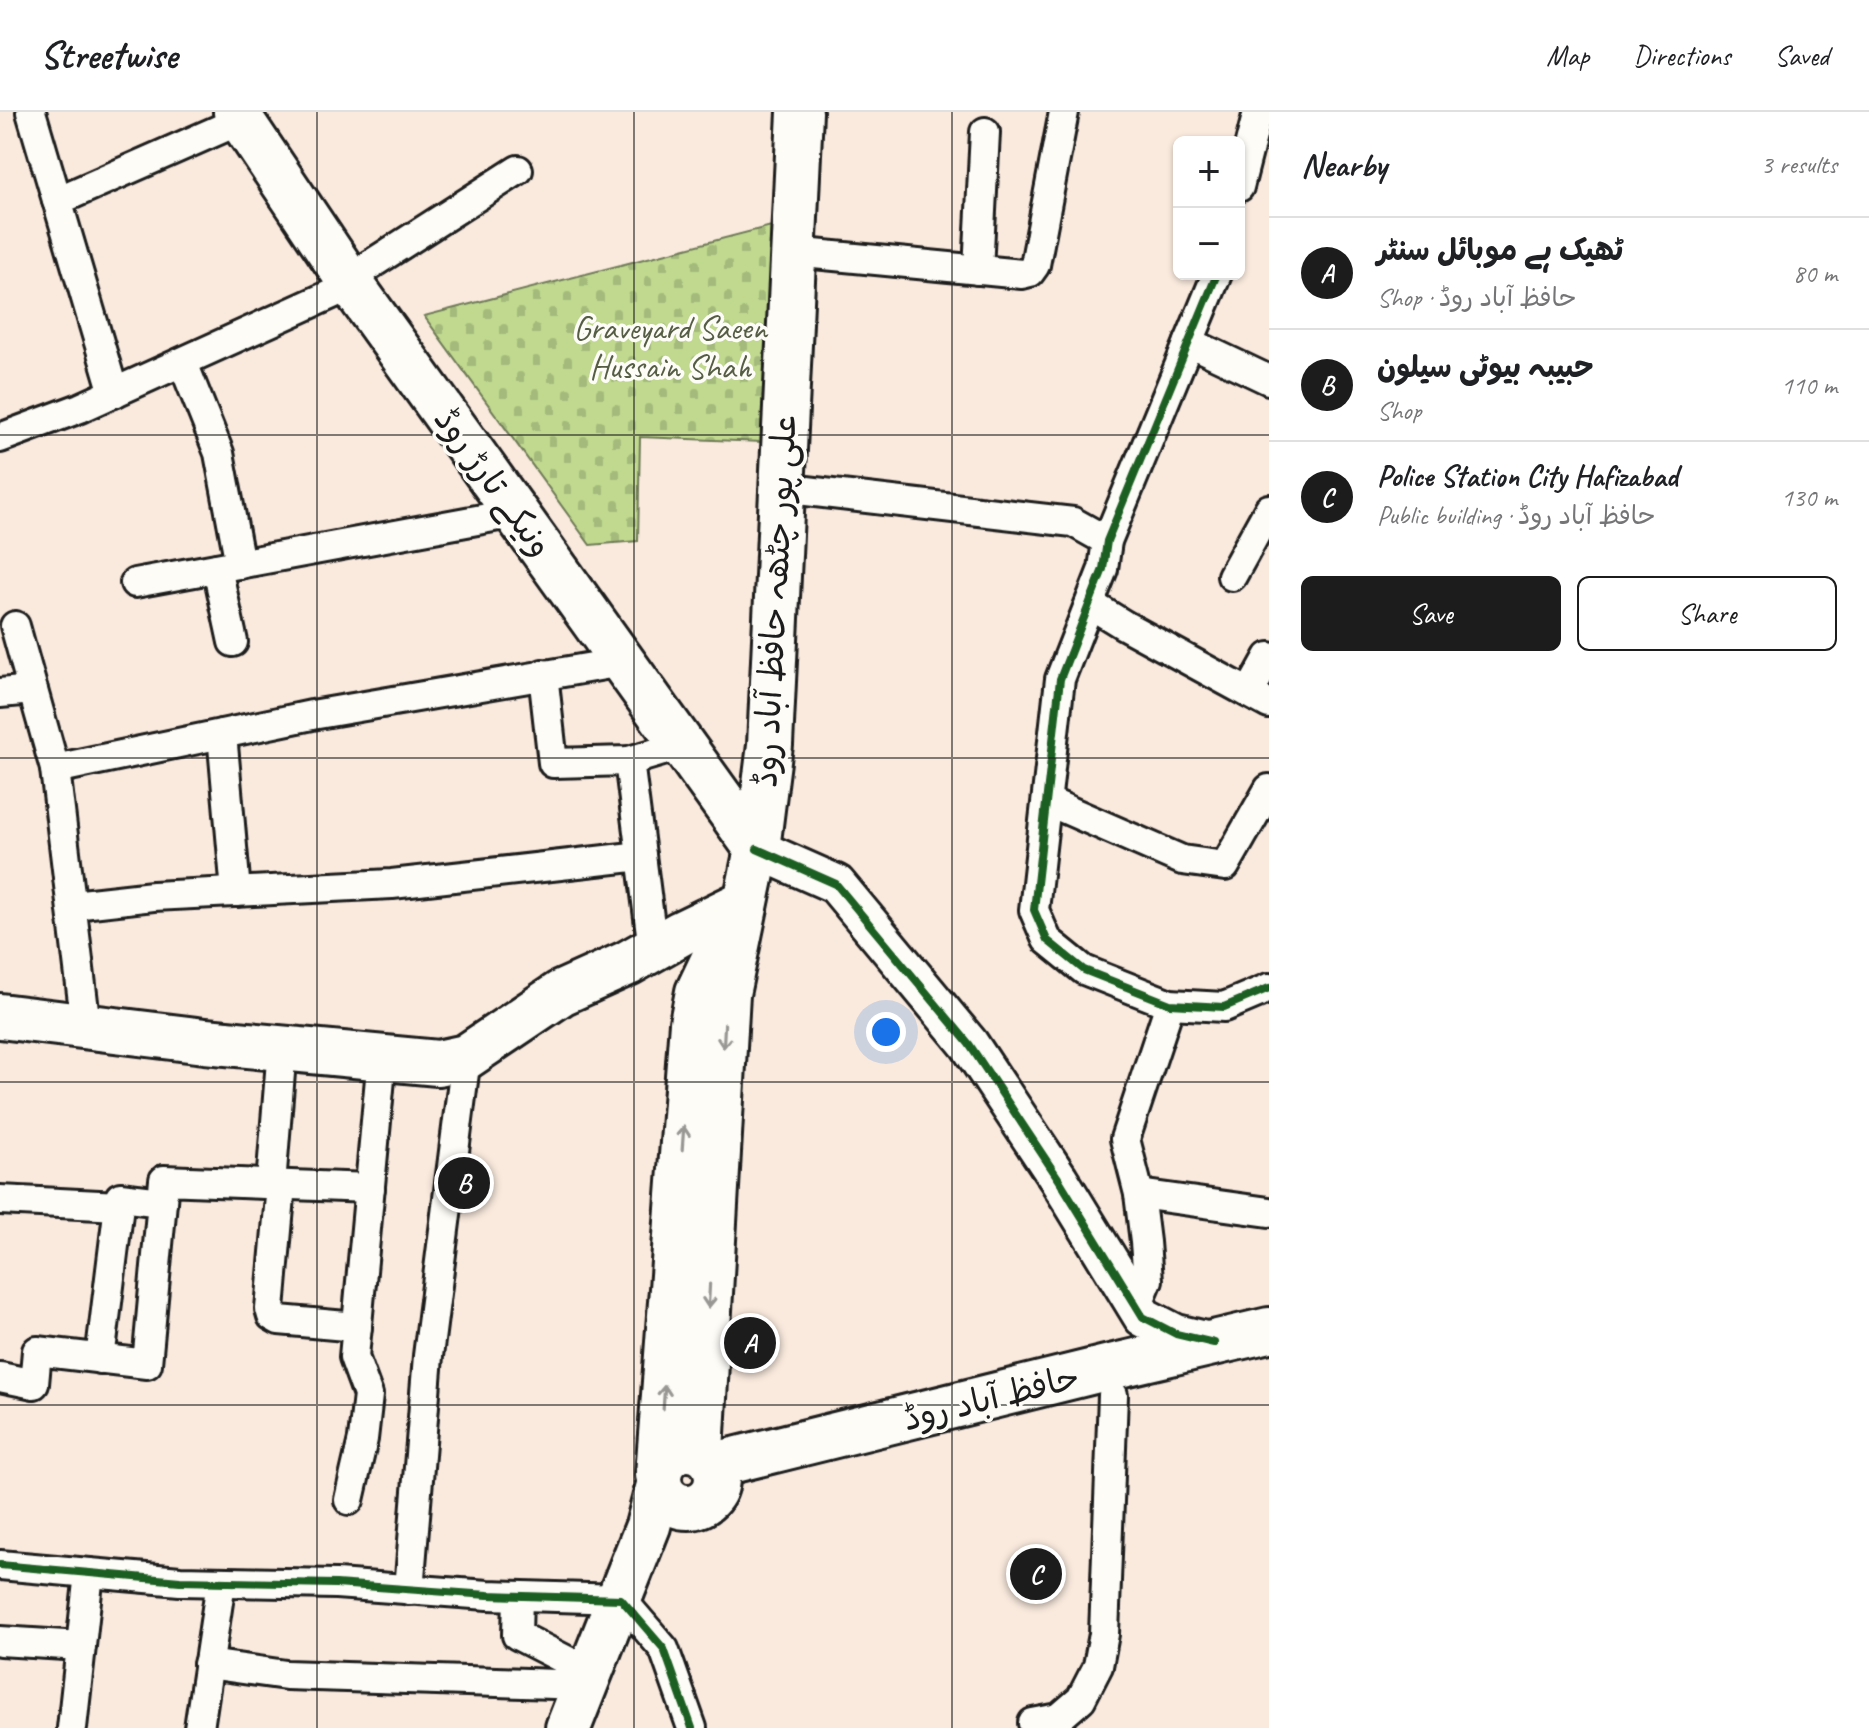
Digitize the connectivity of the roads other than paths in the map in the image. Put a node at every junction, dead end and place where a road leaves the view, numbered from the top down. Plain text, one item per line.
1 (31, 112) edge
2 (800, 112) edge
3 (1064, 112) edge
4 (1258, 112) edge
5 (239, 116) edge
6 (985, 132) dead end
7 (1245, 163) edge
8 (518, 170) dead end
9 (57, 201) junction
10 (793, 252) junction
11 (978, 270) junction
12 (1215, 280) edge
13 (350, 282) junction
14 (1189, 342) junction
15 (183, 363) junction
16 (1269, 380) edge
17 (114, 393) junction
18 (0, 438) edge
19 (781, 488) junction
20 (1269, 509) edge
21 (515, 513) junction
22 (1107, 541) junction
23 (229, 566) junction
24 (1232, 576) dead end
25 (135, 583) dead end
26 (1090, 604) junction
27 (15, 626) dead end
28 (233, 642) dead end
29 (1269, 657) edge
30 (622, 662) junction
31 (543, 674) junction
32 (33, 690) junction
33 (0, 693) edge
34 (1259, 699) edge
35 (222, 734) junction
36 (683, 745) junction
37 (629, 761) junction
38 (55, 769) junction
39 (1269, 789) edge
40 (1047, 801) junction
41 (757, 849) junction
42 (641, 856) junction
43 (236, 892) junction
44 (741, 904) junction
45 (73, 905) junction
46 (641, 956) junction
47 (1269, 988) edge
48 (1170, 1004) junction
49 (0, 1016) edge
50 (692, 1023) junction
51 (86, 1027) junction
52 (282, 1048) junction
53 (382, 1057) junction
54 (466, 1057) junction
55 (276, 1185) junction
56 (370, 1188) junction
57 (1139, 1194) junction
58 (0, 1200) edge
59 (162, 1202) junction
60 (119, 1206) junction
61 (1269, 1212) edge
62 (1140, 1312) junction
63 (357, 1327) junction
64 (1269, 1330) edge
65 (1214, 1343) junction
66 (1269, 1357) edge
67 (100, 1359) junction
68 (0, 1377) edge
69 (1109, 1382) junction
70 (707, 1478) junction
71 (659, 1480) junction
72 (349, 1500) dead end
73 (0, 1565) edge
74 (89, 1573) junction
75 (221, 1582) junction
76 (409, 1590) junction
77 (518, 1596) junction
78 (621, 1599) junction
79 (0, 1641) edge
80 (81, 1646) junction
81 (208, 1664) junction
82 (588, 1679) junction
83 (1033, 1723) dead end
84 (72, 1728) edge
85 (199, 1728) edge
86 (568, 1728) edge
87 (692, 1728) edge

1 - 9 street
2 - 10 main road, علی پور چٹھہ حافظ آباد روڈ
3 - 11 street
4 - 7 street
5 - 9 street
5 - 13 main road, ونیکے تارڑ روڈ
6 - 11 street
8 - 13 street
9 - 17 street
10 - 11 street
10 - 19 main road, علی پور چٹھہ حافظ آباد روڈ
12 - 14 street
13 - 15 street
13 - 21 main road, ونیکے تارڑ روڈ
14 - 16 street
14 - 22 street
15 - 17 street
15 - 23 street
17 - 18 street
19 - 22 street
19 - 41 main road, علی پور چٹھہ حافظ آباد روڈ
20 - 24 street
21 - 23 street
21 - 30 main road, ونیکے تارڑ روڈ
22 - 26 street
23 - 25 street
23 - 28 street
26 - 34 street
26 - 40 street
27 - 32 street
29 - 34 street
30 - 31 street
30 - 36 main road, ونیکے تارڑ روڈ
31 - 35 street
31 - 37 street
32 - 33 street
32 - 38 street
35 - 38 street
35 - 43 street
36 - 37 street
36 - 41 main road, ونیکے تارڑ روڈ
37 - 42 street
38 - 45 street
39 - 40 street
40 - 48 street
41 - 44 main road
41 - 62 street
41 -> 70 main road
42 - 43 street
42 - 46 street
43 - 45 street
44 - 46 main road
44 - 50 main road
45 - 51 street
46 - 50 main road
46 - 54 main road
47 - 48 street
48 - 57 street
49 - 51 main road
71 -> 50 main road
51 - 52 main road
52 - 53 main road
52 - 55 street
53 - 54 main road
53 - 56 street
54 - 76 street
55 - 56 street
55 - 59 street
55 - 63 street
56 - 63 street
57 - 61 street
57 - 62 street
58 - 60 street
59 - 60 street
59 - 67 street
60 - 67 street
62 - 65 street
62 - 69 street
63 - 72 street
64 - 65 main road, حافظ آباد روڈ
65 - 69 main road, حافظ آباد روڈ
66 - 69 main road, حافظ آباد روڈ
67 - 68 street
69 - 70 main road, حافظ آباد روڈ
69 - 83 street
70 - 71 main road, حافظ آباد روڈ
70 - 78 main road
71 - 78 main road
73 - 74 street
74 - 75 street
74 - 80 street
75 - 76 street
75 - 81 street
76 - 77 street
77 - 78 street
77 - 82 street
78 - 82 main road
78 - 87 street
79 - 80 street
80 - 84 street
81 - 82 street
81 - 85 street
82 - 86 main road

